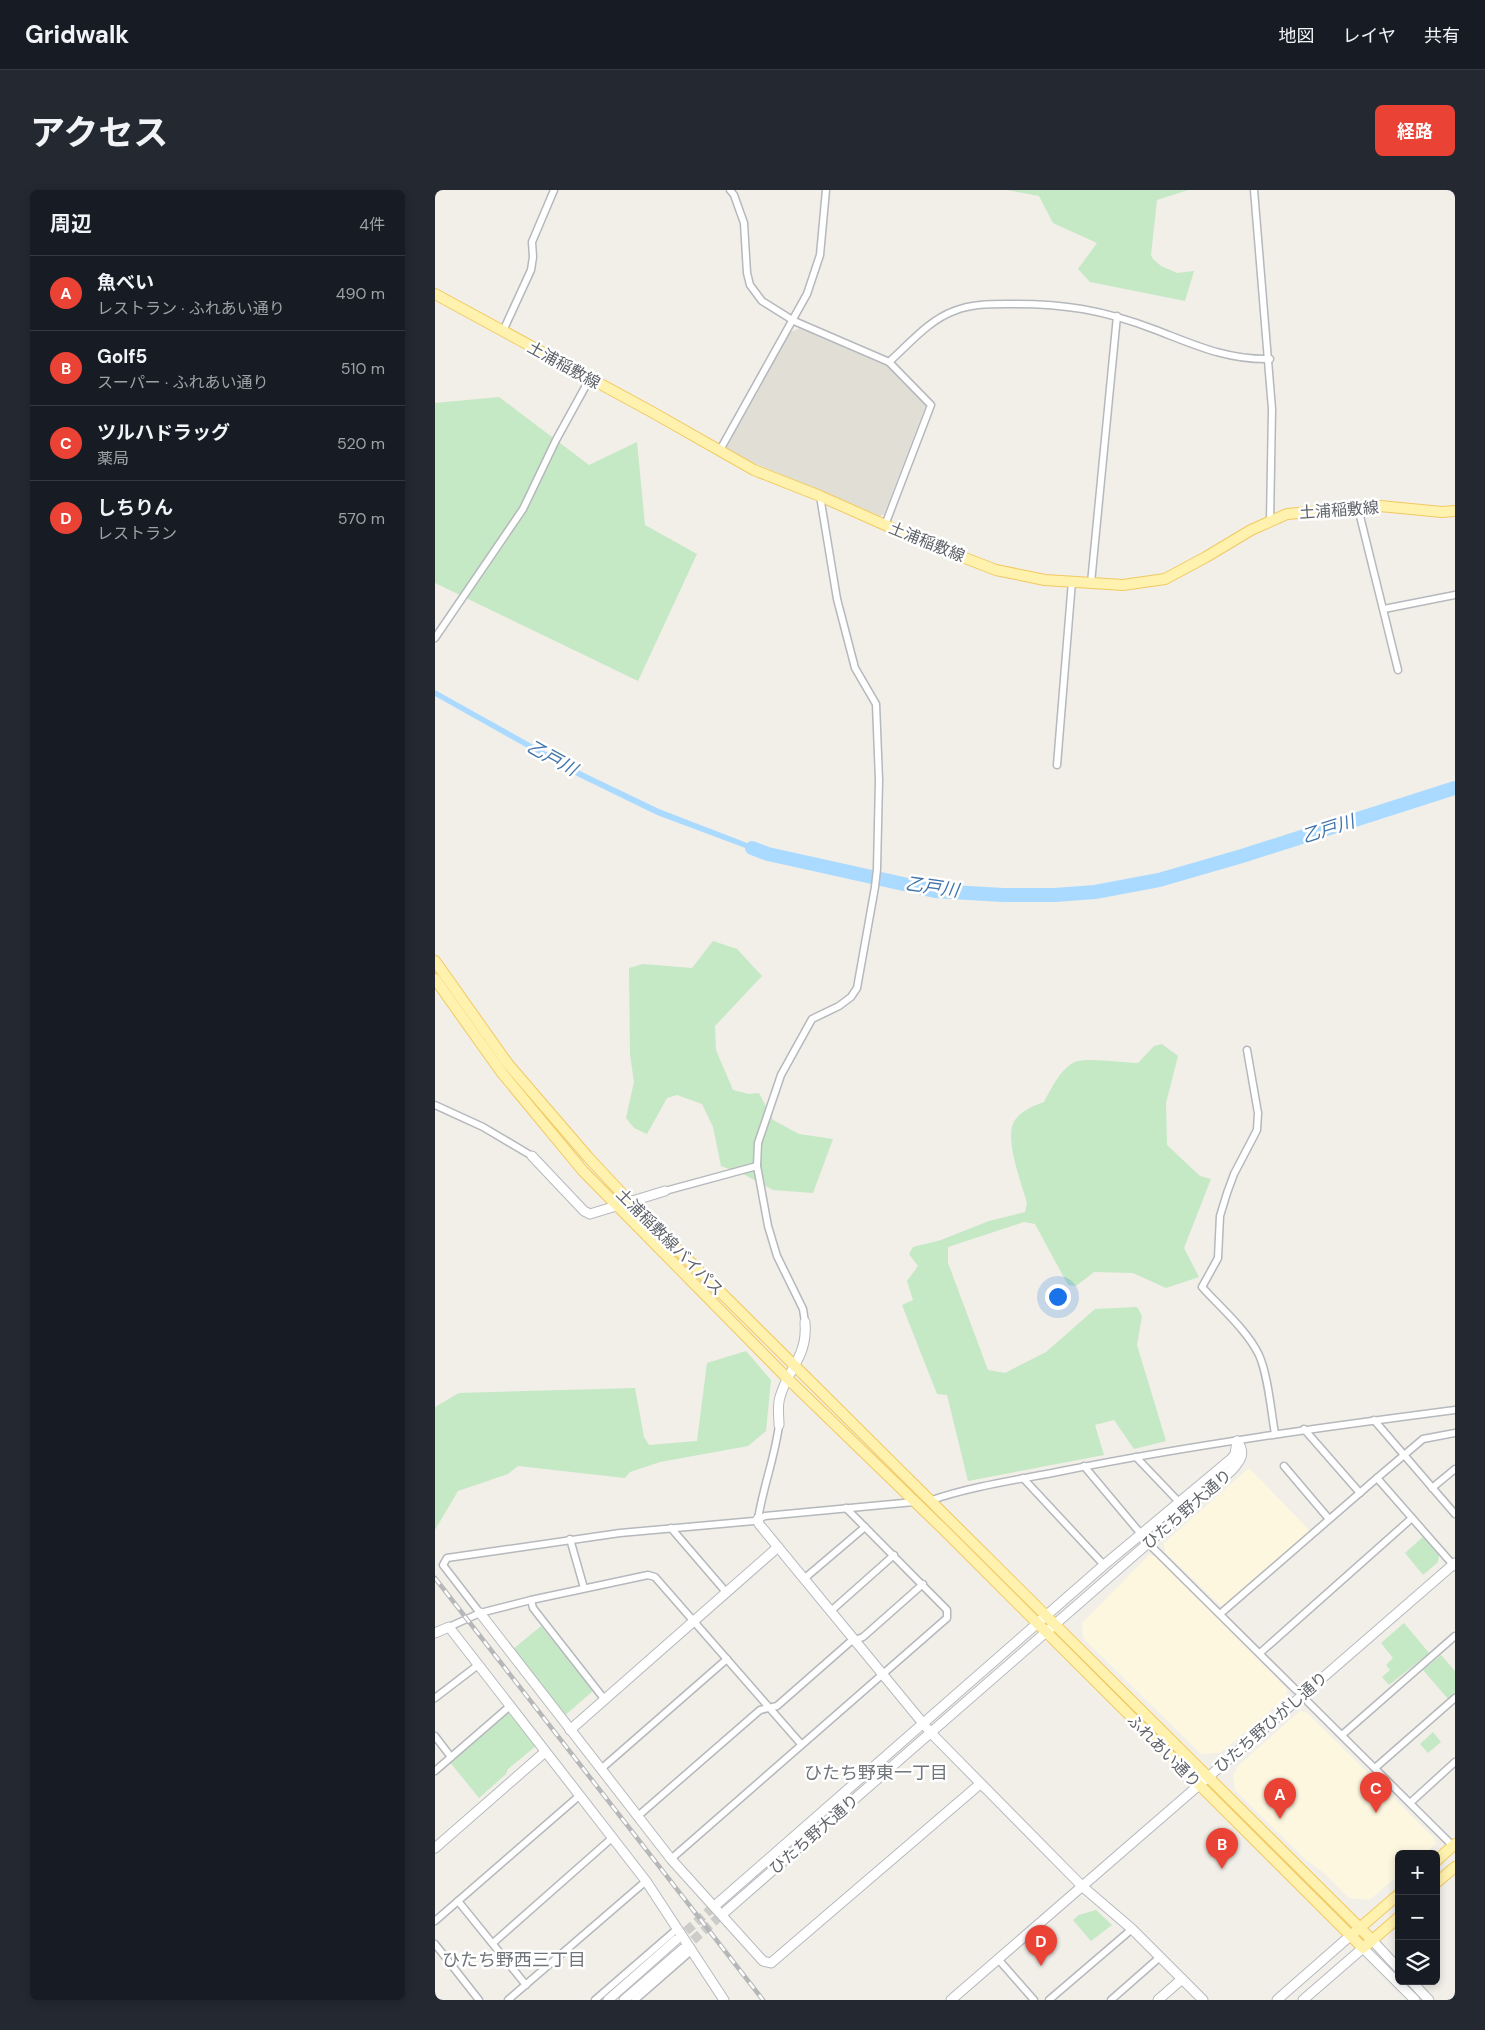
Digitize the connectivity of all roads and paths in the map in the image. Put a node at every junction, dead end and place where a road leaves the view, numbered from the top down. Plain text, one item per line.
1 (554, 190) edge
2 (826, 190) edge
3 (1254, 190) edge
4 (733, 192) edge
5 (435, 294) edge
6 (1117, 316) junction
7 (794, 321) junction
8 (503, 331) junction
9 (1270, 359) junction
10 (889, 362) junction
11 (589, 380) junction
12 (720, 450) junction
13 (820, 496) junction
14 (1359, 508) junction
15 (1455, 511) edge
16 (1271, 522) junction
17 (885, 525) junction
18 (1072, 581) junction
19 (1091, 583) junction
20 (1455, 595) edge
21 (1384, 609) junction
22 (435, 638) edge
23 (1398, 670) dead end
24 (1057, 765) dead end
25 (435, 961) edge
26 (435, 979) edge
27 (1247, 1050) dead end
28 (435, 1105) edge
29 (532, 1156) joint
30 (757, 1166) junction
31 (665, 1191) joint
32 (629, 1201) junction
33 (616, 1205) junction
34 (805, 1322) joint
35 (795, 1366) junction
36 (788, 1379) junction
37 (1455, 1410) edge
38 (1374, 1420) junction
39 (779, 1425) joint
40 (1304, 1429) junction
41 (1455, 1433) edge
42 (1275, 1434) junction
43 (1237, 1441) junction
44 (1404, 1455) junction
45 (1136, 1457) junction
46 (1084, 1466) junction
47 (1284, 1466) dead end
48 (1455, 1469) edge
49 (1023, 1478) junction
50 (1377, 1478) junction
51 (1432, 1488) junction
52 (1360, 1493) junction
53 (929, 1501) junction
54 (914, 1502) junction
55 (1179, 1502) junction
56 (846, 1508) junction
57 (1455, 1514) edge
58 (1412, 1518) junction
59 (758, 1519) junction
60 (1329, 1519) junction
61 (865, 1527) junction
62 (671, 1528) junction
63 (1141, 1534) junction
64 (570, 1539) junction
65 (1148, 1543) junction
66 (778, 1547) junction
67 (894, 1555) junction
68 (1104, 1565) junction
69 (1454, 1565) edge
70 (805, 1578) junction
71 (923, 1584) junction
72 (584, 1588) junction
73 (726, 1592) junction
74 (531, 1600) junction
75 (832, 1610) junction
76 (480, 1613) junction
77 (1220, 1614) junction
78 (1046, 1616) junction
79 (693, 1621) junction
80 (1038, 1624) junction
81 (1055, 1625) junction
82 (449, 1627) junction
83 (1046, 1632) junction
84 (435, 1633) edge
85 (1455, 1636) edge
86 (856, 1640) junction
87 (1260, 1653) junction
88 (727, 1659) junction
89 (478, 1665) junction
90 (883, 1674) junction
91 (1303, 1695) junction
92 (435, 1698) edge
93 (1455, 1698) edge
94 (605, 1700) junction
95 (510, 1706) junction
96 (770, 1708) junction
97 (923, 1723) junction
98 (570, 1730) junction
99 (931, 1733) junction
100 (1341, 1735) junction
101 (435, 1736) edge
102 (801, 1744) junction
103 (545, 1752) junction
104 (451, 1757) junction
105 (1455, 1762) edge
106 (601, 1768) junction
107 (1375, 1768) junction
108 (435, 1771) edge
109 (1208, 1776) junction
110 (980, 1784) junction
111 (1198, 1785) junction
112 (579, 1796) junction
113 (1410, 1803) junction
114 (638, 1816) junction
115 (612, 1838) junction
116 (1454, 1845) edge
117 (435, 1848) edge
118 (1440, 1857) edge
119 (671, 1859) junction
120 (1455, 1867) edge
121 (1440, 1880) edge
122 (646, 1881) junction
123 (1083, 1887) junction
124 (1398, 1895) edge
125 (458, 1901) junction
126 (718, 1903) tunnel mouth
127 (726, 1911) tunnel mouth
128 (1395, 1920) edge
129 (435, 1921) edge
130 (677, 1928) junction
131 (1359, 1928) junction
132 (1132, 1929) junction
133 (1350, 1936) junction
134 (676, 1940) tunnel mouth
135 (1372, 1940) junction
136 (493, 1943) junction
137 (435, 1944) edge
138 (1363, 1948) junction
139 (687, 1950) junction
140 (1160, 1957) junction
141 (998, 1959) junction
142 (1395, 1965) edge
143 (1183, 1979) junction
144 (525, 1985) junction
145 (1415, 1985) edge
146 (479, 2000) edge
147 (508, 2000) edge
148 (595, 2000) edge
149 (607, 2000) edge
150 (624, 2000) edge
151 (635, 2000) edge
152 (724, 2000) edge
153 (951, 2000) edge
154 (1034, 2000) edge
155 (1049, 2000) edge
156 (1111, 2000) edge
157 (1158, 2000) edge
158 (1203, 2000) edge
159 (1277, 2000) edge
160 (1303, 2000) edge
161 (1415, 2000) edge
162 (1429, 2000) edge

1 - 8 street
2 - 7 street
3 - 9 street
4 - 7 street
5 - 8 main road, 土浦稲敷線
6 - 9 street
6 - 10 street
6 - 19 street
7 - 10 street
7 - 12 street
8 - 11 main road, 土浦稲敷線
9 - 16 street
10 - 17 street
11 - 12 main road, 土浦稲敷線
11 - 22 street
12 - 13 main road, 土浦稲敷線
13 - 17 main road, 土浦稲敷線
13 - 30 street
14 - 15 main road, 土浦稲敷線
14 - 16 main road, 土浦稲敷線
14 - 21 street
16 - 19 main road, 土浦稲敷線
17 - 18 main road, 土浦稲敷線
18 - 19 main road, 土浦稲敷線
18 - 24 street
20 - 21 street
21 - 23 street
25 - 32 main road, 土浦稲敷線バイパス
26 - 33 main road, 土浦稲敷線バイパス
27 - 42 street
28 - 29 street
29 - 33 street
30 - 31 street
30 - 34 street
31 - 32 street
32 - 33 street
32 - 35 main road, 土浦稲敷線バイパス
33 - 36 main road, 土浦稲敷線バイパス
34 - 35 street
35 - 36 street
35 - 53 main road, 土浦稲敷線バイパス
36 - 39 street
36 - 54 main road, 土浦稲敷線バイパス
37 - 38 street
38 - 40 street
38 - 44 street
39 - 59 street
40 - 42 street
40 - 52 street
41 - 44 street
42 - 43 street
43 - 45 street
43 - 55 street, ひたち野大通り
43 - 65 street, ひたち野大通り
44 - 50 street
44 - 51 street
45 - 46 street
45 - 55 street
46 - 49 street
46 - 63 street
47 - 60 street
48 - 51 street
49 - 53 street
49 - 68 street
50 - 52 street
50 - 58 street
51 - 57 street
52 - 60 street
53 - 78 main road, ふれあい通り
54 - 56 street
54 - 80 main road, ふれあい通り
55 - 63 street, ひたち野大通り
56 - 59 street
56 - 61 street
58 - 69 street
58 - 87 street
59 - 62 street
59 - 66 street
60 - 77 street
61 - 67 street
61 - 70 street
62 - 64 street
62 - 73 street
63 - 68 street, ひたち野大通り
64 - 72 street
64 - 76 street
65 - 77 street
65 - 81 street, ひたち野大通り
66 - 70 street
66 - 73 street
67 - 71 street
67 - 75 street
68 - 78 street, ひたち野大通り
69 - 91 street, ひたち野ひがし通り
70 - 75 street
71 - 86 street
71 - 90 street
72 - 74 street
72 - 79 street
73 - 79 street
74 - 76 street
74 - 94 street
75 - 86 street
76 - 82 street
76 - 98 street
77 - 87 street
78 - 80 street, ひたち野大通り
78 - 81 main road, ふれあい通り
79 - 88 street
79 - 94 street
80 - 83 main road, ふれあい通り
80 - 97 street, ひたち野大通り
81 - 83 street, ひたち野大通り
81 - 109 main road, ふれあい通り
82 - 84 street
82 - 89 street
83 - 99 street, ひたち野大通り
83 - 111 main road, ふれあい通り
85 - 100 street
86 - 90 street
86 - 96 street
87 - 91 street
88 - 96 street
88 - 106 street
89 - 92 street
89 - 95 street
90 - 97 street
90 - 102 street
91 - 100 street
91 - 109 street, ひたち野ひがし通り
93 - 107 street
94 - 98 street
95 - 103 street
95 - 104 street
96 - 102 street
96 - 114 street
97 - 99 street
97 - 126 street, ひたち野大通り
98 - 106 street
99 - 110 street
99 - 127 street, ひたち野大通り
100 - 107 street
101 - 104 street
102 - 119 street
103 - 112 street
103 - 117 street
104 - 108 street
105 - 113 street
106 - 114 street
107 - 113 street
109 - 111 street, ひたち野ひがし通り
109 - 131 main road, ふれあい通り
110 - 119 street
110 - 123 street
111 - 123 street, ひたち野ひがし通り
111 - 133 main road, ふれあい通り
112 - 115 street
112 - 125 street
113 - 116 street
114 - 119 street
115 - 122 street
115 - 136 street
116 - 118 main road
120 - 121 main road
122 - 130 street
122 - 144 street
123 - 132 street
123 - 141 street, ひたち野ひがし通り
124 - 131 main road
125 - 129 street
125 - 136 street
128 - 135 main road
130 - 139 street
130 - 148 street
131 - 133 main road
131 - 135 main road, ふれあい通り
132 - 140 street
132 - 155 street
133 - 138 main road, ふれあい通り
133 - 159 street
134 - 149 street
135 - 138 main road
135 - 142 street, ふれあい通り
136 - 144 street
137 - 146 street
138 - 160 street
138 - 161 street, ふれあい通り
139 - 150 street
139 - 151 street
139 - 152 street
140 - 143 street
140 - 156 street
141 - 153 street, ひたち野ひがし通り
141 - 154 street
143 - 157 street
143 - 158 street
144 - 147 street
145 - 162 street

